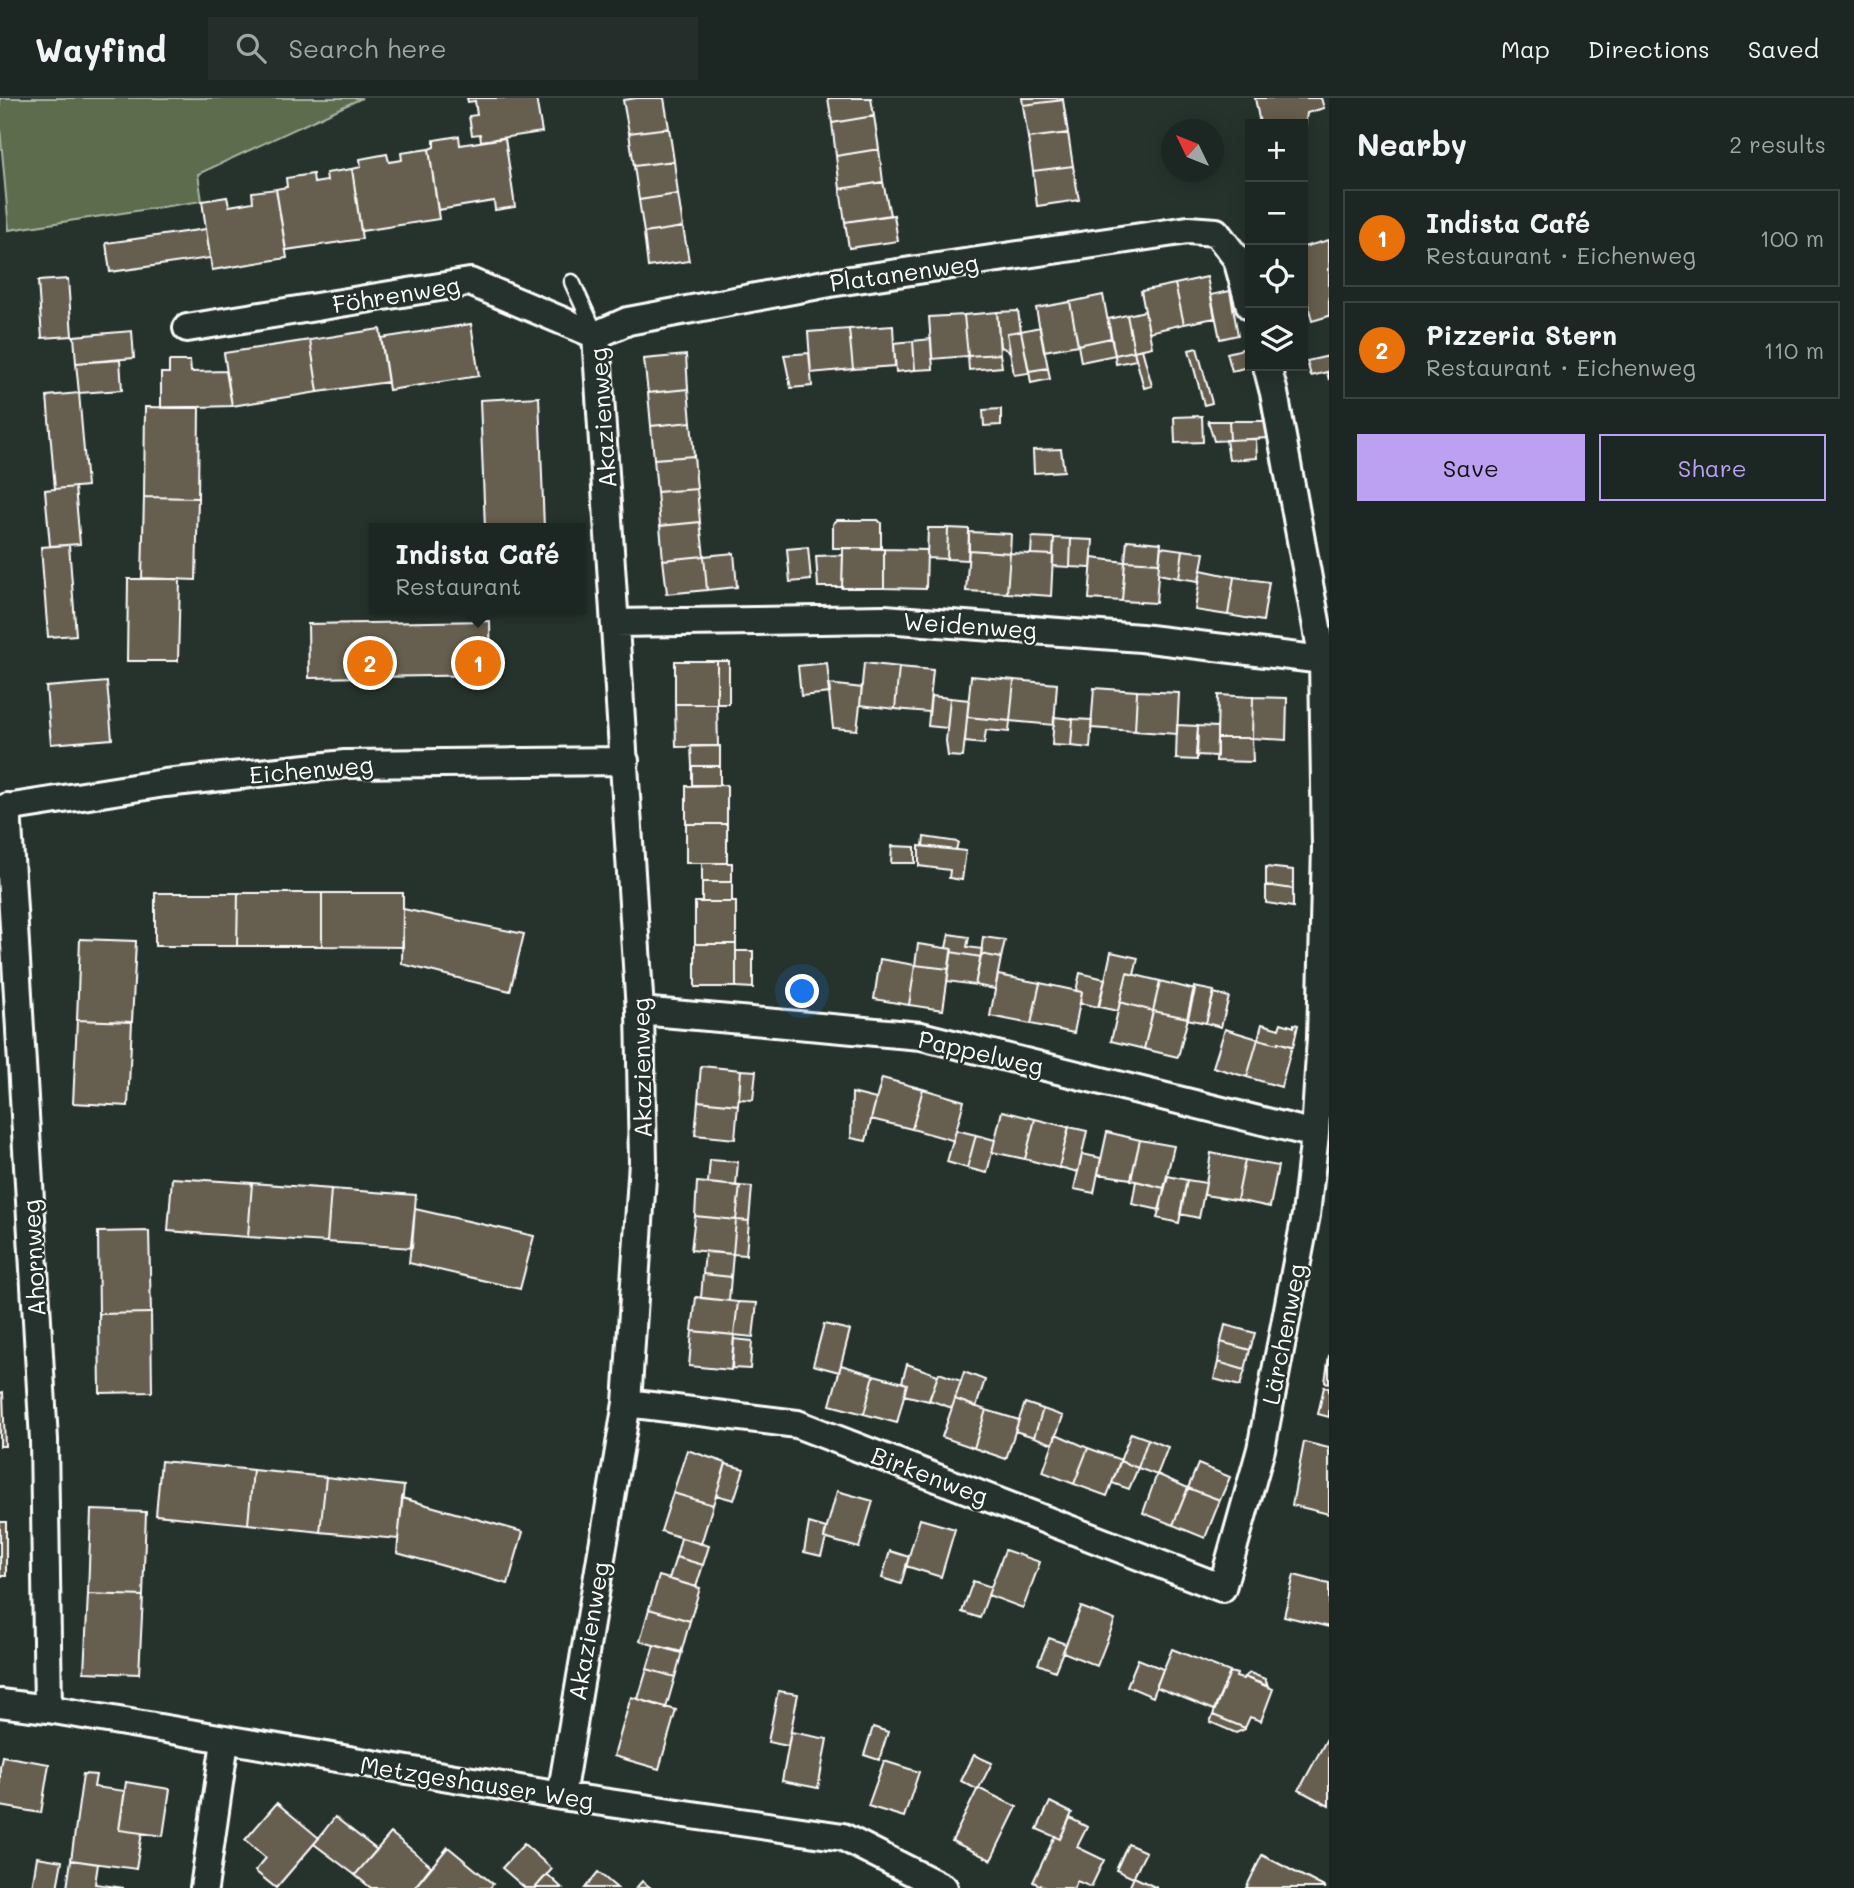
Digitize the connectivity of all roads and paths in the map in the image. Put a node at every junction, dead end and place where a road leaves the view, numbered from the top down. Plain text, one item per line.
1 (572, 282) dead end
2 (1245, 288) edge
3 (187, 328) dead end
4 (596, 335) junction
5 (1268, 371) edge
6 (615, 623) junction
7 (1323, 660) junction
8 (625, 761) junction
9 (4, 808) edge
10 (640, 1011) junction
11 (1315, 1134) junction
12 (627, 1403) junction
13 (1222, 1588) joint
14 (0, 1703) edge
15 (48, 1709) junction
16 (225, 1741) junction
17 (561, 1796) junction
18 (204, 1888) edge
19 (944, 1888) edge

1 - 4 lane
2 - 4 street, Platanenweg
3 - 4 street, Föhrenweg
4 - 6 street, Akazienweg
5 - 7 street, Lärchenweg
6 - 7 street, Weidenweg
6 - 8 street, Akazienweg
7 - 11 street, Lärchenweg
8 - 9 street, Eichenweg
8 - 10 street, Akazienweg
9 - 15 street, Ahornweg
10 - 11 street, Pappelweg
10 - 12 street, Akazienweg
11 - 13 street, Lärchenweg
12 - 13 street, Birkenweg
12 - 17 street, Akazienweg
14 - 15 street, Metzgeshauser Weg
15 - 16 street, Metzgeshauser Weg
16 - 17 street, Metzgeshauser Weg
16 - 18 street
17 - 19 street, Metzgeshauser Weg

